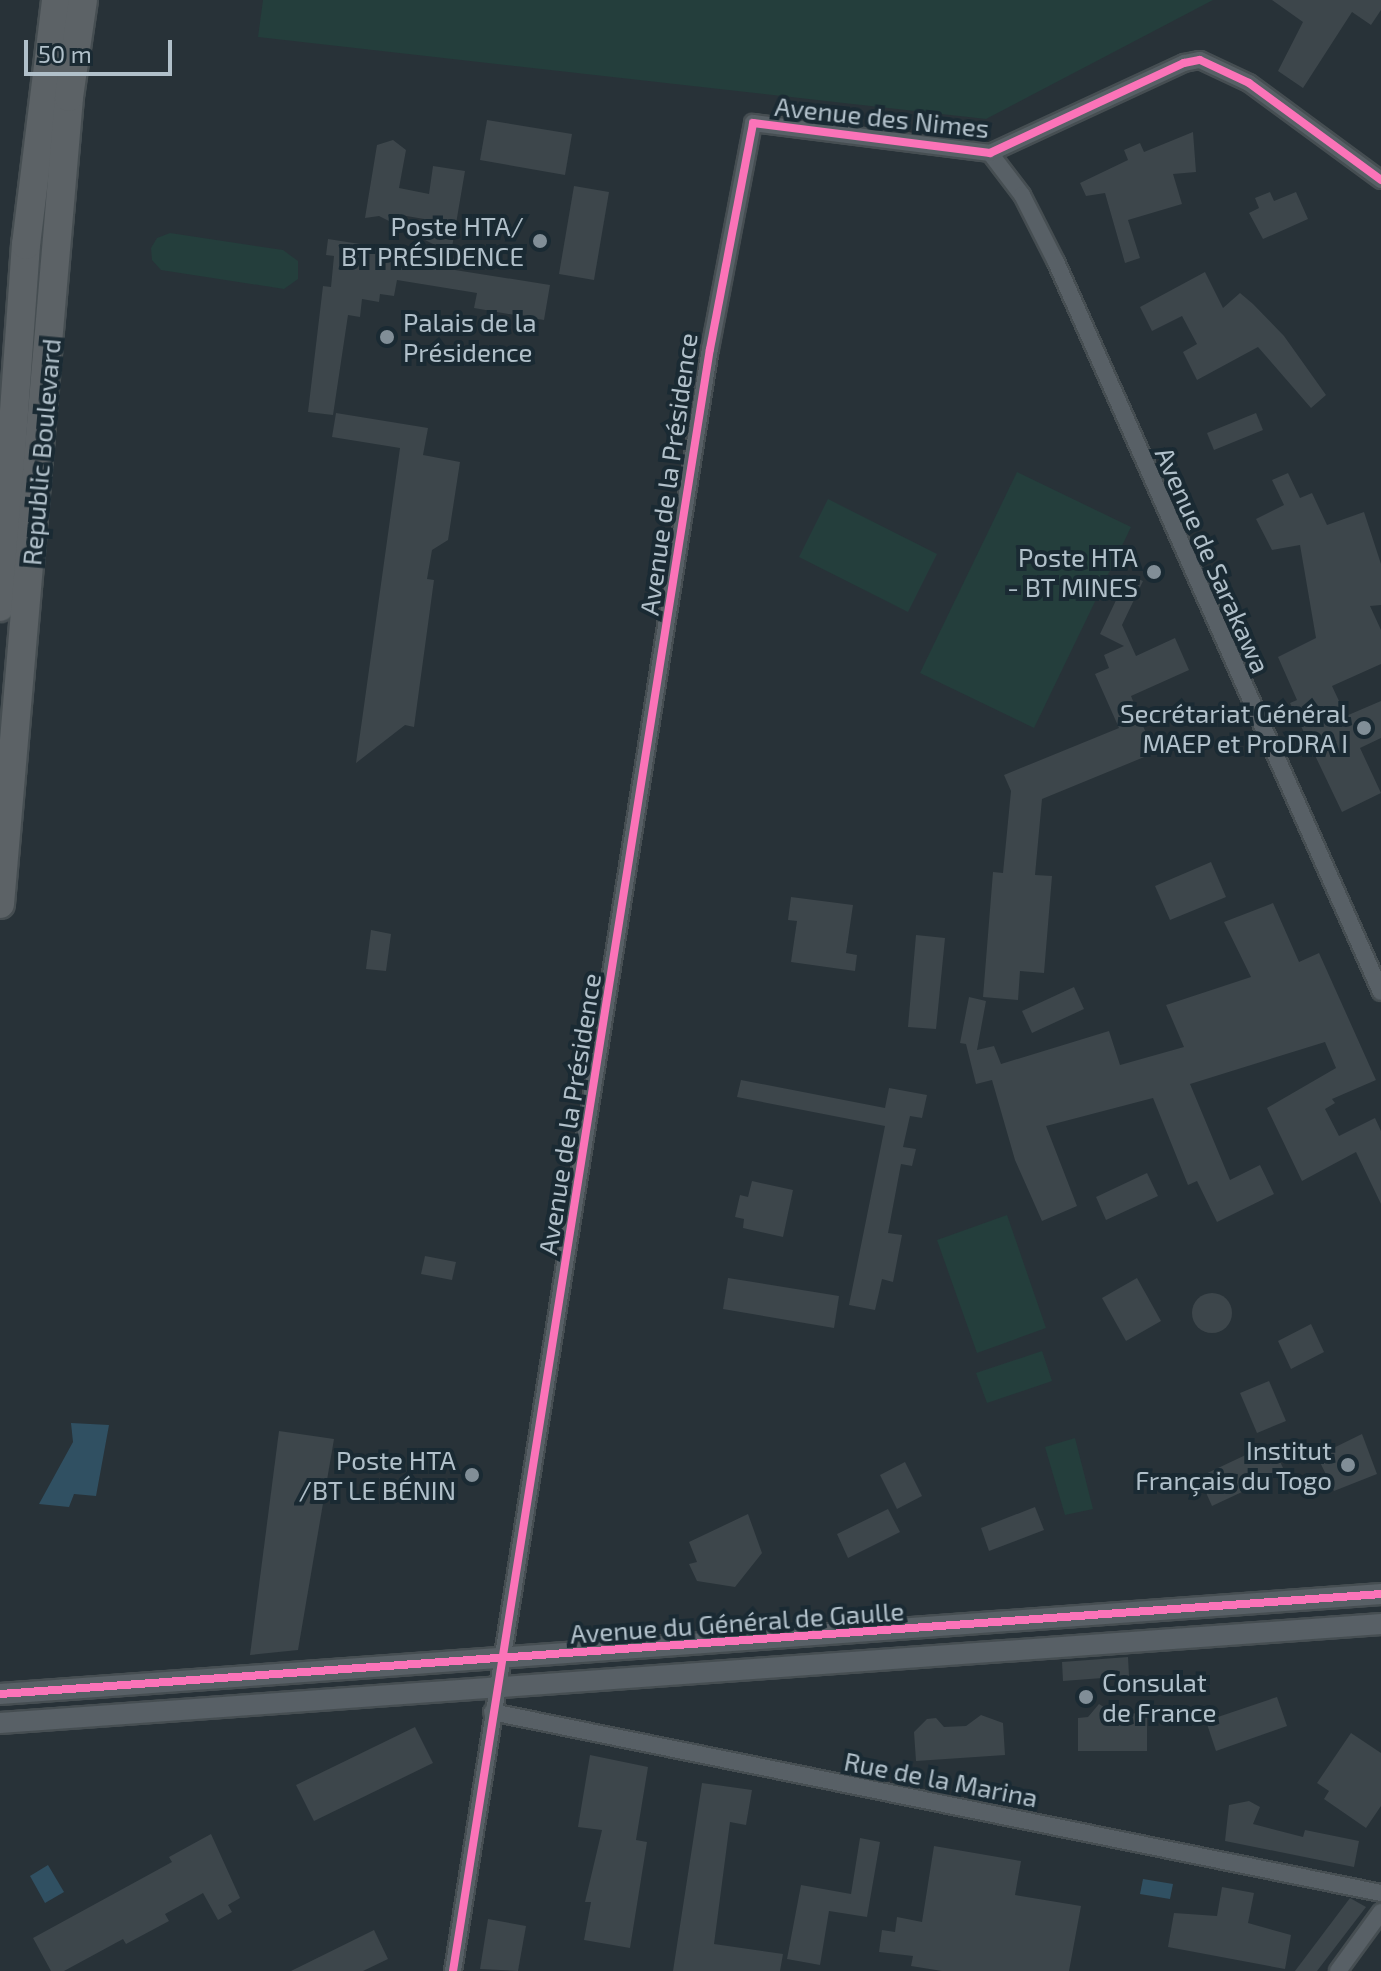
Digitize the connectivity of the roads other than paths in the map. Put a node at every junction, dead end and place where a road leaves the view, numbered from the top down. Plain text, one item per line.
1 (56, 0) edge
2 (83, 0) edge
3 (753, 123) joint
4 (990, 153) junction
5 (1381, 180) edge
6 (0, 607) edge
7 (0, 904) edge
8 (1381, 992) edge
9 (1381, 1594) edge
10 (1129, 1615) junction
11 (1077, 1618) junction
12 (1381, 1624) edge
13 (1133, 1641) junction
14 (1080, 1645) junction
15 (499, 1660) junction
16 (495, 1690) junction
17 (0, 1694) edge
18 (492, 1712) junction
19 (0, 1723) edge
20 (1381, 1893) edge
21 (1381, 1912) edge
22 (453, 1971) edge
23 (1338, 1971) edge

1 - 6 highway, Republic Boulevard
2 - 7 highway, Republic Boulevard
3 - 4 street, Avenue des Nimes
3 - 15 street, Avenue de la Présidence
4 - 5 street, Avenue des Nimes
4 - 8 street, Avenue de Sarakawa
9 - 10 street, Avenue du Général de Gaulle
10 - 11 street, Avenue du Général de Gaulle
10 - 13 street
11 - 14 street
11 - 15 street, Avenue du Général de Gaulle
12 - 13 street, Avenue du Général de Gaulle
13 - 14 street, Avenue du Général de Gaulle
14 - 16 street, Avenue du Général de Gaulle
15 - 16 street, Avenue de la Présidence
15 - 17 street, Avenue du Général de Gaulle
16 - 18 street, Avenue de la Présidence
16 - 19 street, Avenue du Général de Gaulle
18 - 20 street, Rue de la Marina
18 - 22 street, Avenue de la Présidence
21 - 23 street

